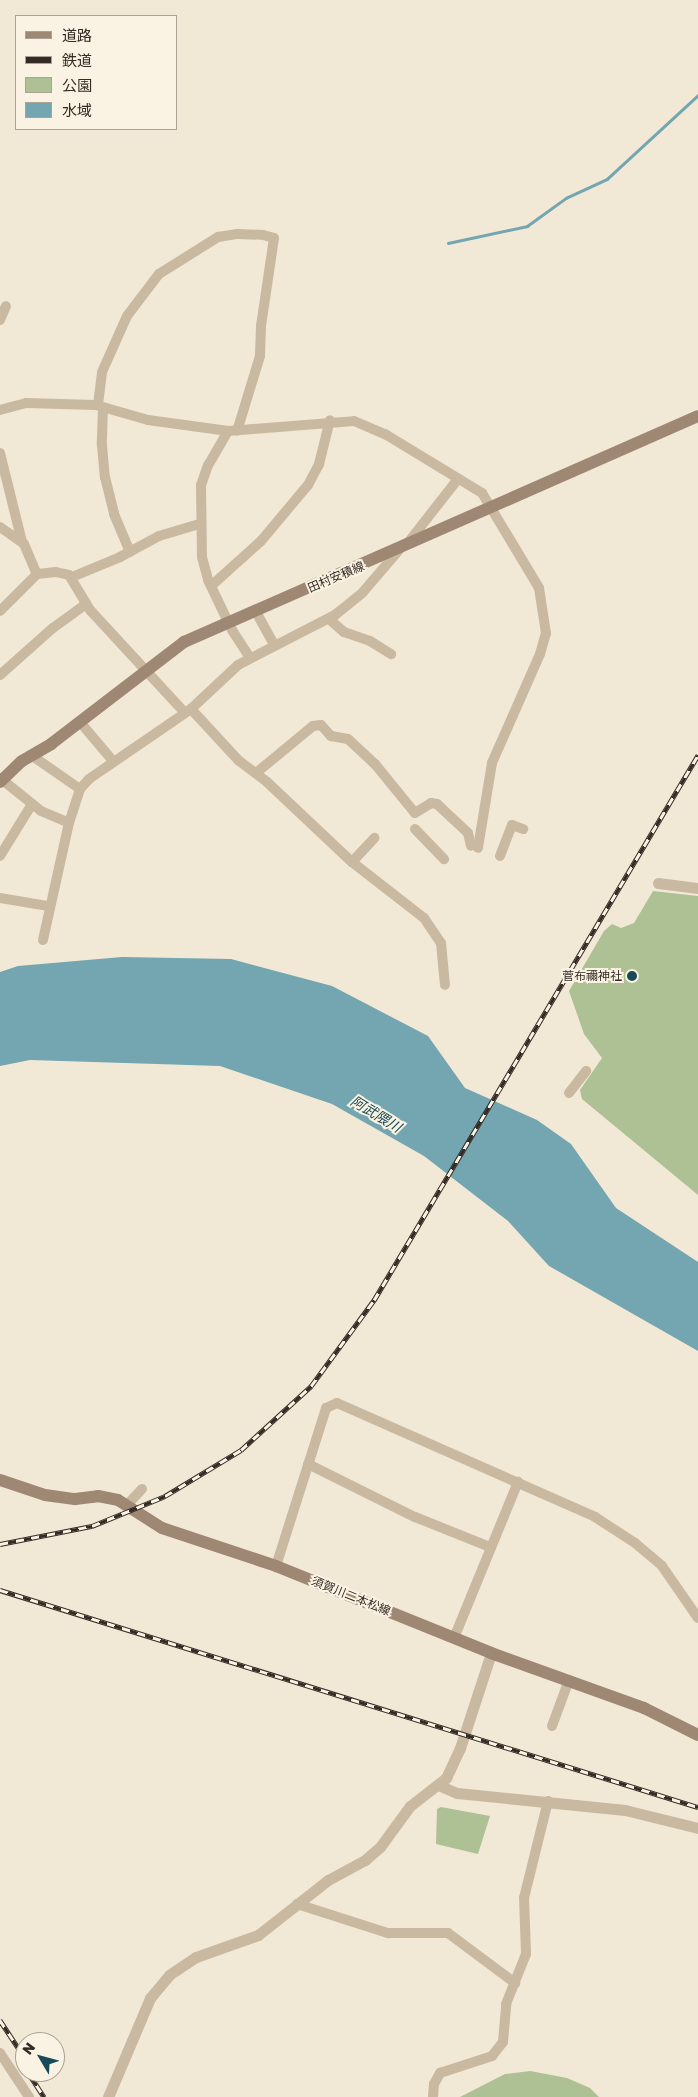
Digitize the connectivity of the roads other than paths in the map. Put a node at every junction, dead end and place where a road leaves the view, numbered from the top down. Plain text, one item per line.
1 (6, 306) dead end
2 (0, 320) edge
3 (101, 407) junction
4 (0, 410) edge
5 (698, 416) edge
6 (330, 420) junction
7 (232, 431) junction
8 (0, 453) edge
9 (458, 479) junction
10 (493, 508) junction
11 (199, 524) junction
12 (0, 527) edge
13 (22, 542) junction
14 (402, 548) junction
15 (130, 552) junction
16 (37, 574) junction
17 (72, 577) junction
18 (211, 586) junction
19 (86, 604) junction
20 (0, 611) edge
21 (256, 612) junction
22 (329, 619) junction
23 (230, 624) junction
24 (274, 645) junction
25 (391, 654) dead end
26 (250, 658) junction
27 (145, 672) junction
28 (0, 675) edge
29 (188, 711) junction
30 (80, 722) junction
31 (31, 755) junction
32 (113, 762) junction
33 (256, 774) junction
34 (1, 780) edge
35 (80, 789) junction
36 (32, 804) junction
37 (69, 823) junction
38 (415, 829) dead end
39 (523, 829) dead end
40 (374, 838) dead end
41 (0, 856) edge
42 (500, 856) dead end
43 (444, 859) dead end
44 (352, 862) junction
45 (658, 883) dead end
46 (698, 888) edge
47 (0, 898) edge
48 (48, 906) junction
49 (43, 940) dead end
50 (445, 985) dead end
51 (586, 1071) dead end
52 (569, 1093) dead end
53 (308, 1464) junction
54 (0, 1480) edge
55 (518, 1482) junction
56 (142, 1490) dead end
57 (127, 1505) junction
58 (490, 1547) junction
59 (276, 1566) junction
60 (698, 1618) edge
61 (454, 1638) junction
62 (492, 1653) junction
63 (569, 1680) junction
64 (552, 1726) dead end
65 (698, 1735) edge
66 (438, 1785) junction
67 (548, 1801) junction
68 (698, 1828) edge
69 (297, 1904) junction
70 (516, 1983) junction
71 (0, 2053) edge
72 (29, 2097) edge
73 (108, 2097) edge
74 (433, 2097) edge

1 - 2 street
3 - 4 street
3 - 7 street
3 - 7 street
3 - 15 street
5 - 10 main road, 田村安積線
6 - 7 street
6 - 9 street
6 - 18 street
7 - 11 street
8 - 13 street
9 - 10 street
9 - 14 street
10 - 14 main road, 田村安積線
10 - 33 street
11 - 15 street
11 - 18 street
12 - 13 street
13 - 16 street
14 - 21 main road, 田村安積線
14 - 22 street
15 - 17 street
16 - 17 street
16 - 20 street
17 - 19 street
18 - 23 street
19 - 27 street
19 - 28 street
21 - 23 main road, 田村安積線
21 - 24 street
22 - 24 street
22 - 25 street
23 - 26 street
23 - 27 main road, 田村安積線
24 - 26 street
26 - 29 street
27 - 29 street
27 - 30 main road, 田村安積線
29 - 32 street
29 - 33 street
30 - 31 main road, 田村安積線
30 - 32 street
31 - 34 main road, 田村安積線
31 - 35 street
32 - 35 street
33 - 44 street
34 - 36 street
35 - 37 street
36 - 37 street
36 - 41 street
37 - 48 street
38 - 43 street
39 - 42 street
40 - 44 street
44 - 50 street
45 - 46 street
47 - 48 street
48 - 49 street
51 - 52 street
53 - 55 street
53 - 58 street
53 - 59 street
54 - 57 main road, 須賀川二本松線
55 - 58 street
55 - 60 street
56 - 57 street
57 - 59 main road, 須賀川二本松線
58 - 61 street
59 - 61 main road, 須賀川二本松線
61 - 62 main road, 須賀川二本松線
62 - 63 main road, 須賀川二本松線
62 - 66 street
63 - 64 street
63 - 65 main road, 須賀川二本松線
66 - 67 street
66 - 69 street
67 - 68 street
67 - 70 street
69 - 70 street
69 - 73 street
70 - 74 street
71 - 72 street

